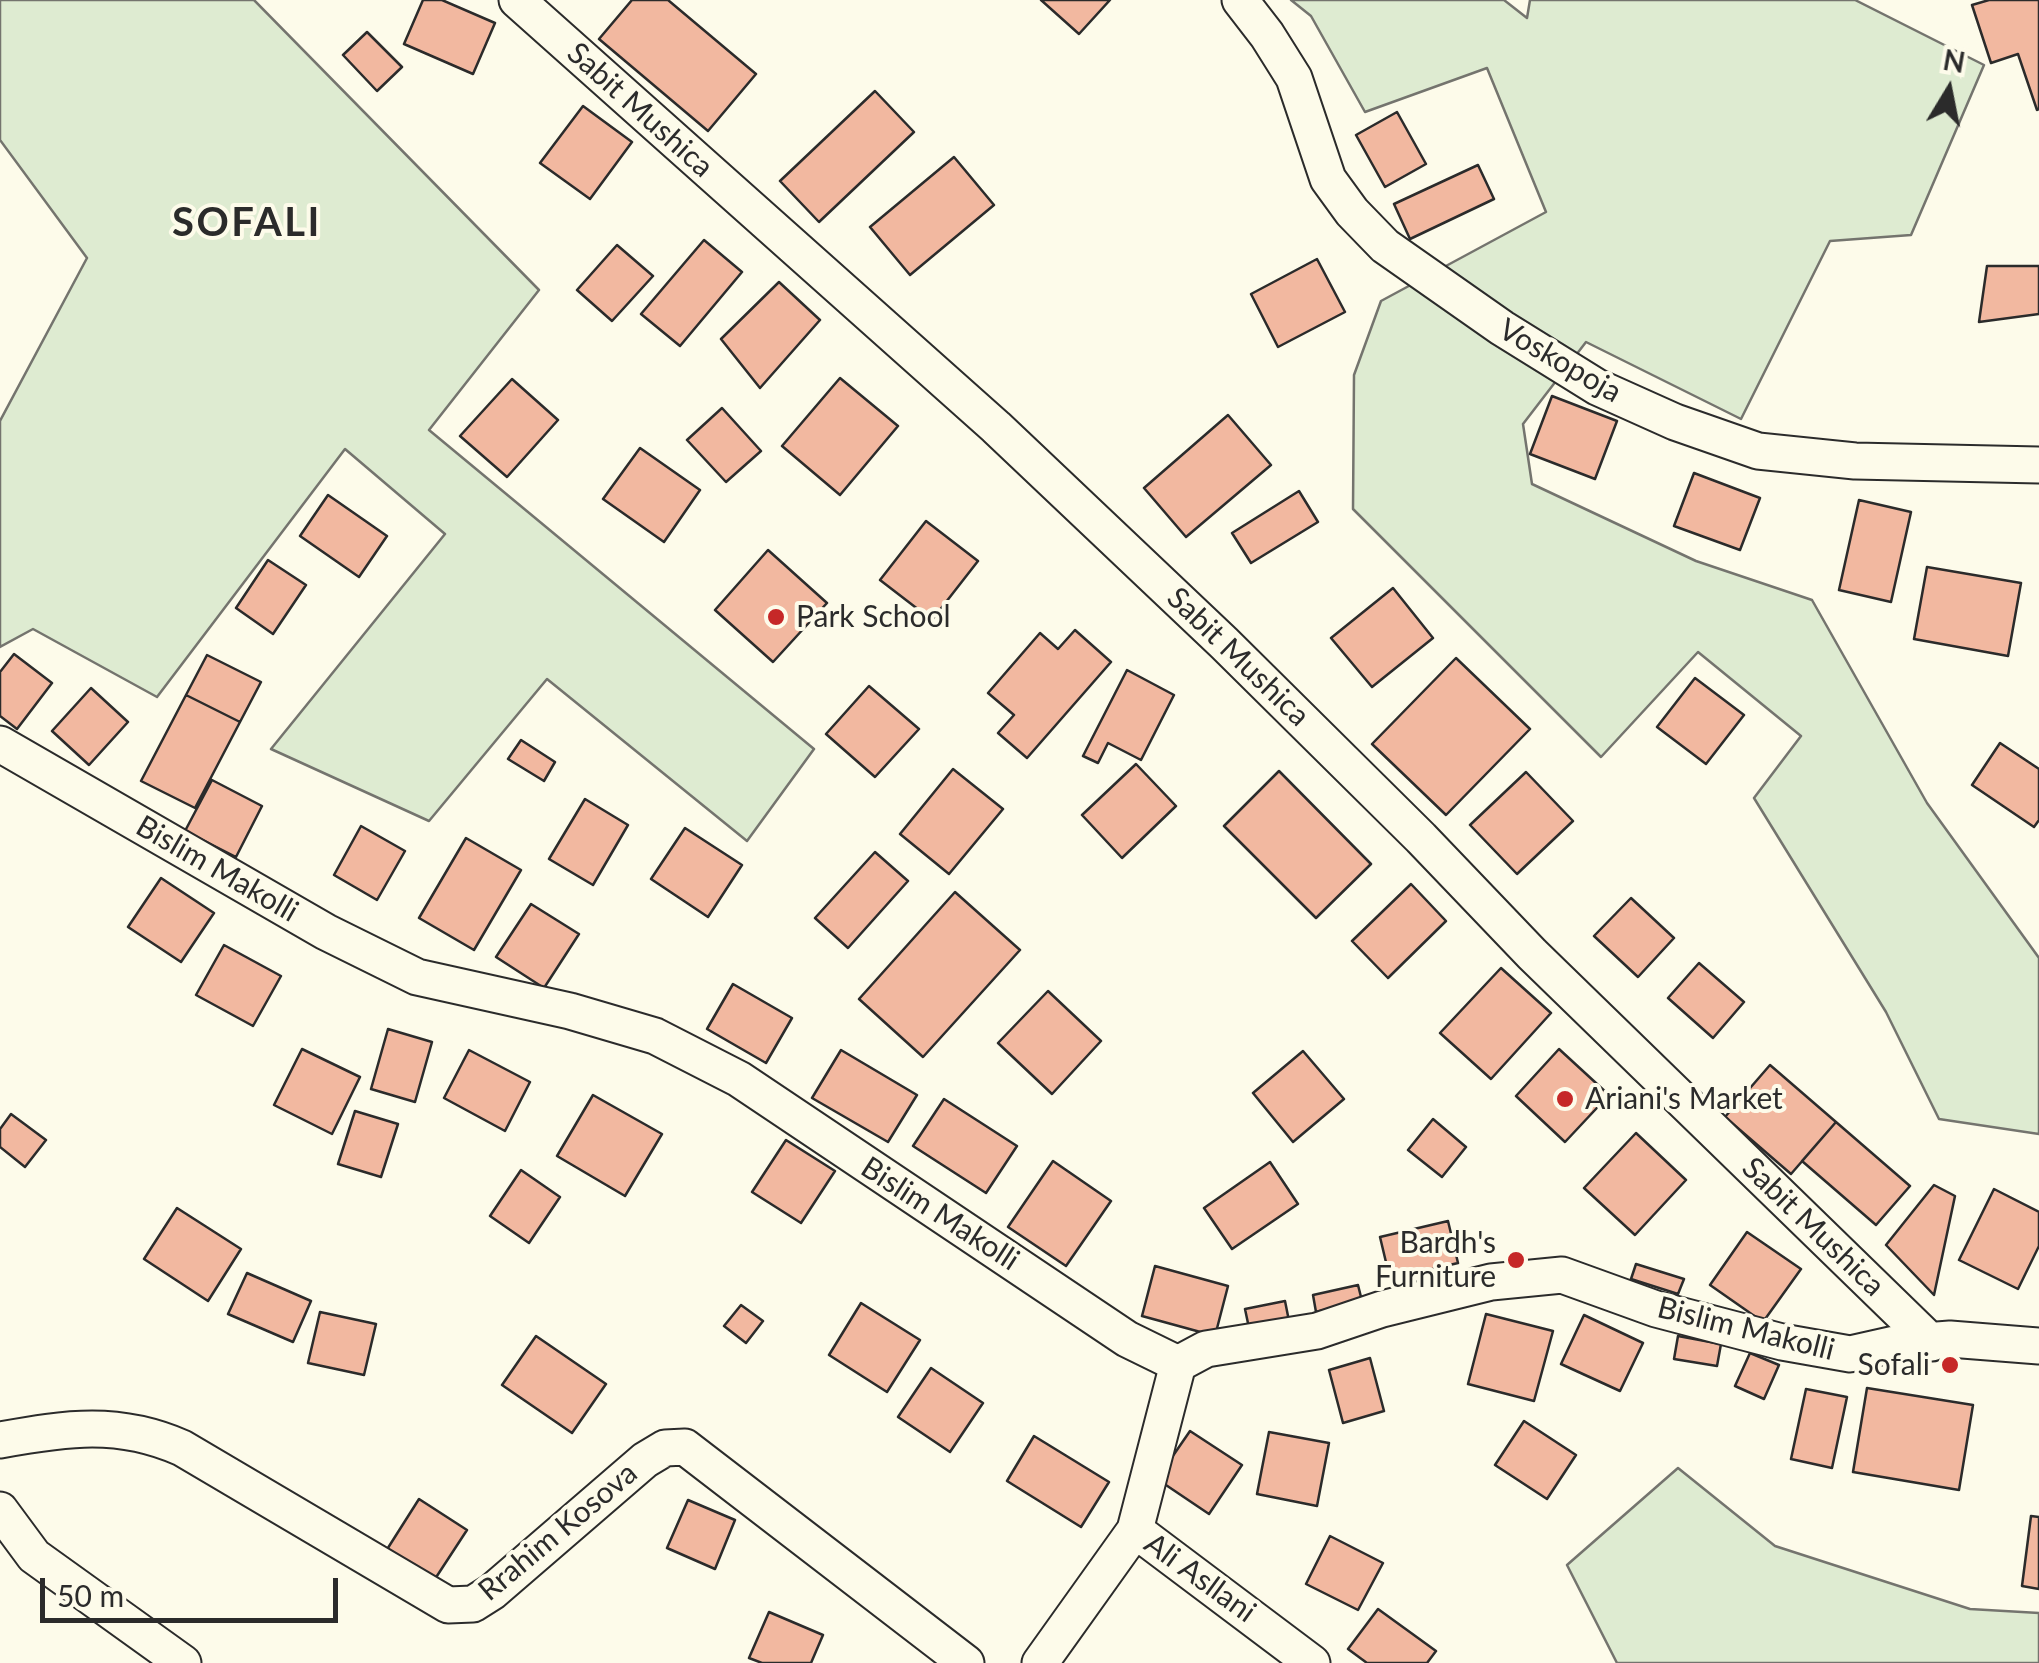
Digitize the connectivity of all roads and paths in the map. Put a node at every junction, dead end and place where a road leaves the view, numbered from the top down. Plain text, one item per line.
1 (518, 0) edge
2 (1240, 0) edge
3 (2039, 464) edge
4 (0, 744) edge
5 (1932, 1342) junction
6 (2039, 1346) edge
7 (1178, 1364) junction
8 (0, 1440) edge
9 (0, 1510) edge
10 (1135, 1530) junction
11 (183, 1663) edge
12 (966, 1663) edge
13 (1040, 1663) edge
14 (1312, 1663) edge

1 - 5 street, Sabit Mushica
2 - 3 street, Voskopoja
4 - 7 street, Bislim Makolli
5 - 6 street, Bislim Makolli
5 - 7 street, Bislim Makolli
7 - 10 street
8 - 12 street, Rrahim Kosova
9 - 11 street
10 - 13 street
10 - 14 street, Ali Asllani

